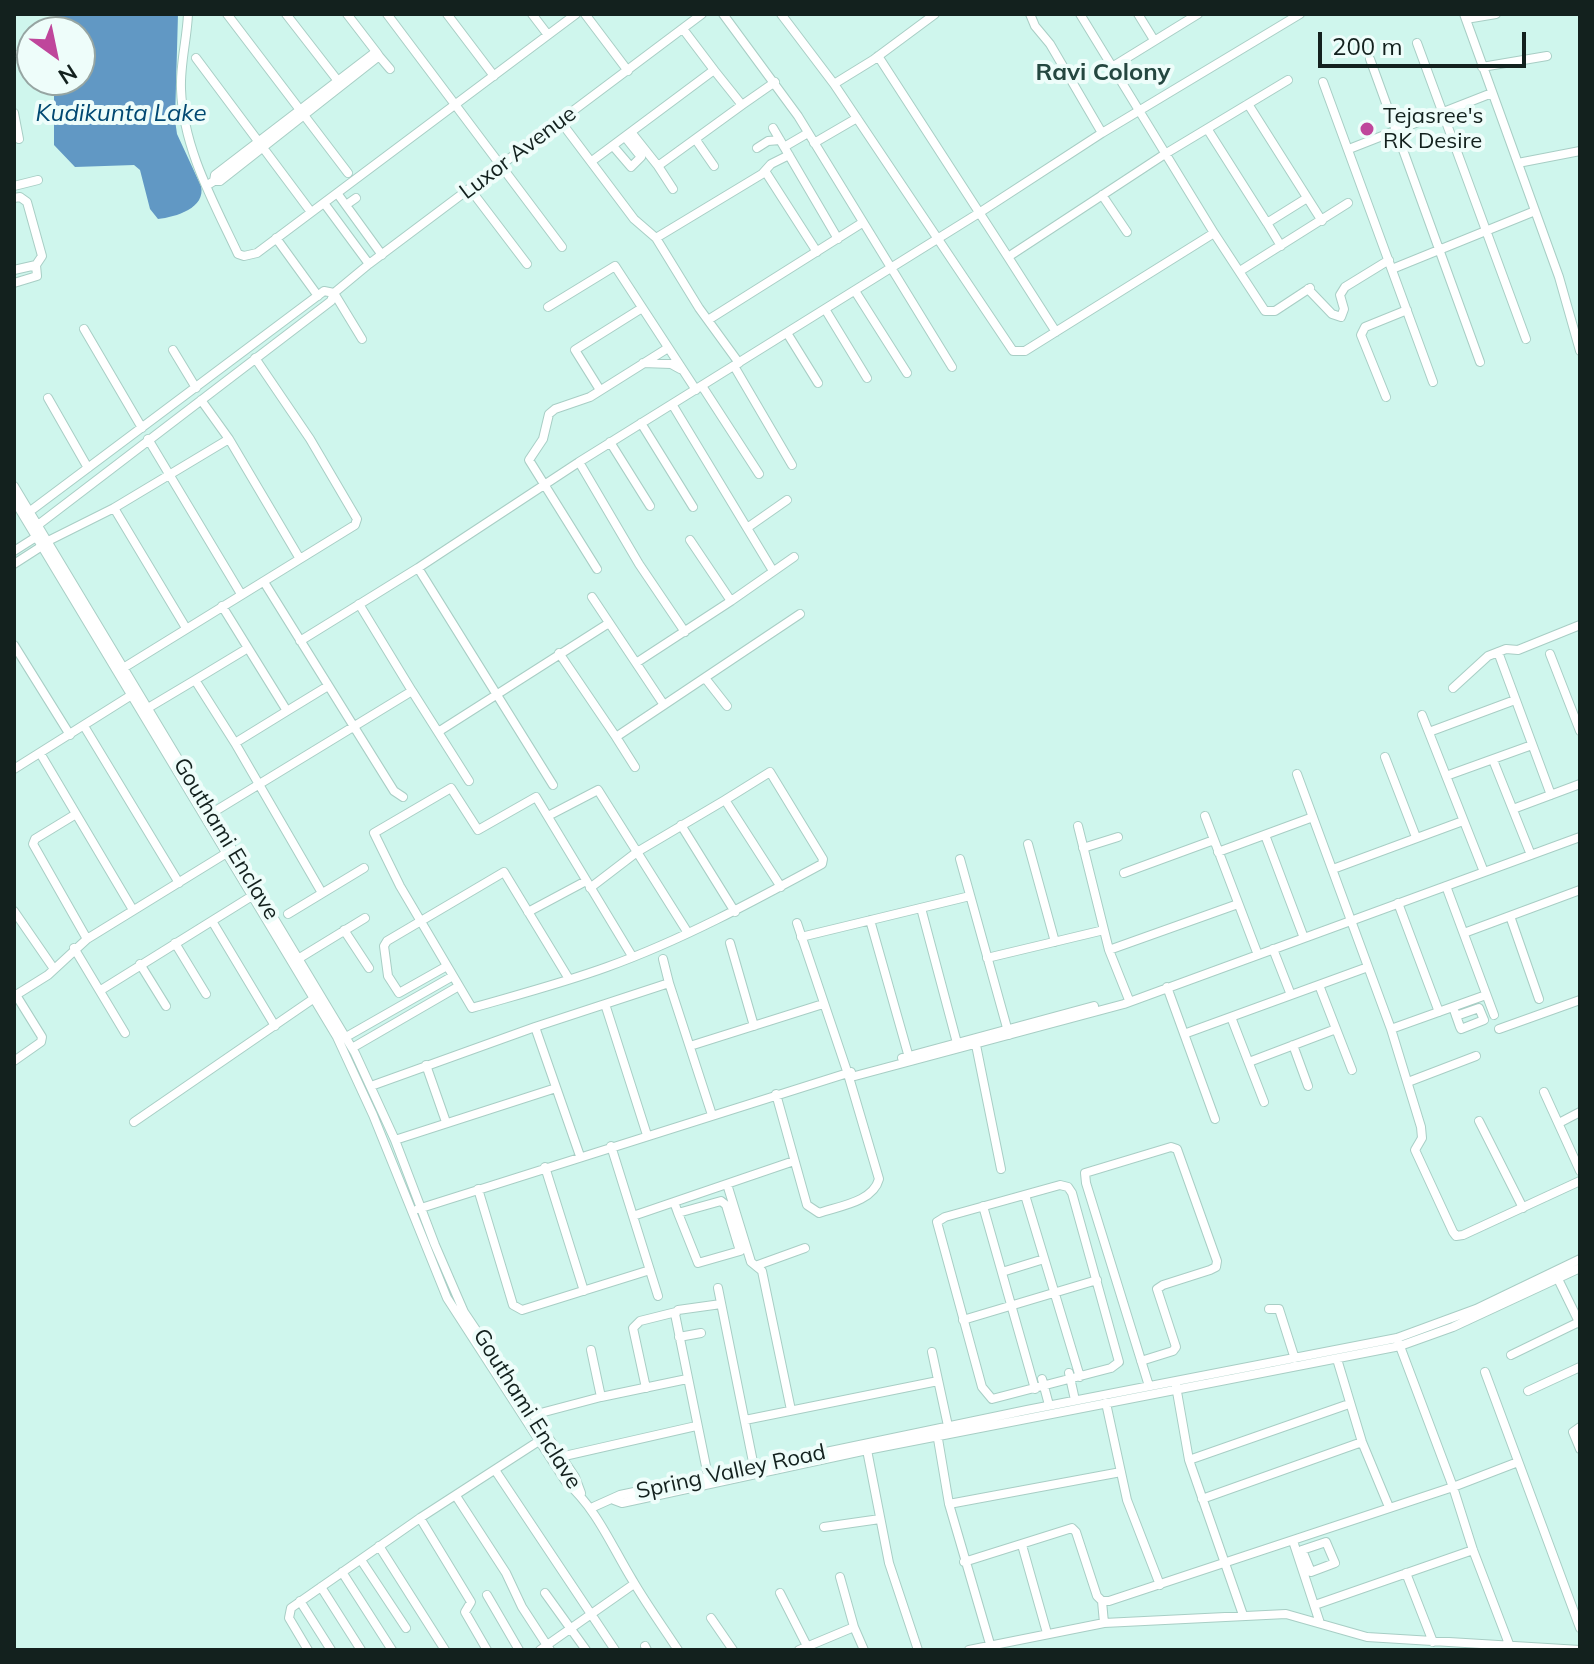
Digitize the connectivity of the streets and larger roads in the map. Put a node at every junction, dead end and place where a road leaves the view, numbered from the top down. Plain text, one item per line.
1 (188, 14) edge
2 (227, 14) edge
3 (286, 14) edge
4 (347, 14) edge
5 (387, 14) edge
6 (447, 14) edge
7 (532, 14) edge
8 (576, 14) edge
9 (585, 14) edge
10 (702, 14) edge
11 (723, 14) edge
12 (935, 14) edge
13 (1030, 14) edge
14 (1080, 14) edge
15 (1138, 14) edge
16 (1300, 14) edge
17 (1496, 14) edge
18 (783, 15) edge
19 (1195, 15) edge
20 (1465, 17) edge
21 (683, 29) junction
22 (548, 35) junction
23 (1154, 40) junction
24 (1417, 43) dead end
25 (378, 55) junction
26 (878, 56) junction
27 (1547, 56) dead end
28 (196, 58) dead end
29 (1370, 59) dead end
30 (1112, 67) junction
31 (1482, 67) junction
32 (390, 69) dead end
33 (714, 70) junction
34 (628, 71) junction
35 (494, 76) junction
36 (1288, 80) dead end
37 (338, 81) junction
38 (775, 82) junction
39 (1323, 82) dead end
40 (834, 84) junction
41 (1492, 93) junction
42 (455, 103) junction
43 (1248, 104) junction
44 (742, 105) junction
45 (1139, 111) junction
46 (1442, 112) junction
47 (14, 113) edge
48 (303, 113) junction
49 (857, 118) junction
50 (561, 122) junction
51 (773, 128) dead end
52 (1208, 130) junction
53 (1397, 130) junction
54 (808, 133) junction
55 (1102, 133) junction
56 (628, 136) junction
57 (19, 139) dead end
58 (696, 140) junction
59 (814, 143) junction
60 (261, 145) junction
61 (614, 147) junction
62 (757, 148) dead end
63 (785, 148) junction
64 (1349, 149) junction
65 (1580, 151) edge
66 (1165, 154) junction
67 (592, 161) junction
68 (1518, 163) junction
69 (500, 166) junction
70 (658, 166) junction
71 (714, 166) dead end
72 (765, 171) junction
73 (348, 173) dead end
74 (38, 180) dead end
75 (210, 184) junction
76 (14, 186) edge
77 (470, 189) junction
78 (673, 189) dead end
79 (337, 193) junction
80 (1102, 195) junction
81 (14, 198) edge
82 (356, 198) dead end
83 (1307, 198) junction
84 (324, 203) junction
85 (1348, 203) dead end
86 (346, 205) junction
87 (1535, 211) junction
88 (311, 212) junction
89 (979, 213) junction
90 (1322, 221) junction
91 (862, 223) junction
92 (1267, 223) junction
93 (1486, 230) junction
94 (1127, 232) dead end
95 (1214, 233) junction
96 (276, 238) junction
97 (656, 238) junction
98 (838, 239) junction
99 (937, 239) junction
100 (1281, 246) junction
101 (562, 247) dead end
102 (1439, 249) junction
103 (817, 252) junction
104 (382, 255) junction
105 (1008, 257) junction
106 (369, 264) junction
107 (527, 264) dead end
108 (1390, 264) junction
109 (36, 265) junction
110 (892, 267) junction
111 (14, 270) edge
112 (1240, 271) junction
113 (14, 283) edge
114 (855, 291) junction
115 (334, 293) junction
116 (318, 296) junction
117 (548, 307) dead end
118 (642, 308) junction
119 (825, 309) junction
120 (1407, 310) junction
121 (708, 320) junction
122 (84, 329) dead end
123 (1056, 332) junction
124 (787, 333) junction
125 (362, 339) dead end
126 (1526, 339) dead end
127 (668, 348) junction
128 (173, 350) dead end
129 (1580, 351) edge
130 (255, 358) junction
131 (1480, 362) dead end
132 (643, 363) junction
133 (736, 364) junction
134 (952, 367) dead end
135 (684, 371) junction
136 (907, 373) dead end
137 (867, 378) dead end
138 (1433, 382) dead end
139 (818, 383) dead end
140 (196, 388) junction
141 (699, 388) junction
142 (600, 390) junction
143 (1386, 397) dead end
144 (48, 398) dead end
145 (201, 400) junction
146 (672, 404) junction
147 (641, 423) junction
148 (142, 428) junction
149 (148, 439) junction
150 (229, 439) junction
151 (610, 442) junction
152 (579, 462) junction
153 (792, 465) dead end
154 (88, 468) junction
155 (759, 474) dead end
156 (170, 475) junction
157 (544, 485) junction
158 (14, 486) edge
159 (14, 500) edge
160 (787, 500) dead end
161 (650, 506) dead end
162 (693, 507) dead end
163 (114, 508) junction
164 (21, 513) edge
165 (38, 525) junction
166 (747, 528) junction
167 (36, 537) junction
168 (690, 540) dead end
169 (45, 544) junction
170 (14, 551) edge
171 (794, 557) dead end
172 (300, 559) junction
173 (14, 564) edge
174 (418, 568) junction
175 (597, 569) dead end
176 (773, 571) junction
177 (264, 582) junction
178 (241, 594) junction
179 (592, 597) dead end
180 (731, 601) junction
181 (359, 604) junction
182 (222, 606) junction
183 (800, 614) dead end
184 (609, 623) junction
185 (1580, 625) edge
186 (186, 628) junction
187 (685, 632) junction
188 (300, 641) junction
189 (14, 645) edge
190 (248, 648) junction
191 (1498, 652) junction
192 (559, 653) junction
193 (1550, 654) dead end
194 (636, 663) junction
195 (120, 671) junction
196 (705, 678) junction
197 (195, 680) junction
198 (328, 686) junction
199 (1453, 688) dead end
200 (412, 691) junction
201 (497, 694) junction
202 (130, 696) junction
203 (1515, 700) junction
204 (664, 705) junction
205 (727, 706) dead end
206 (148, 708) junction
207 (287, 711) junction
208 (1422, 715) dead end
209 (84, 726) junction
210 (354, 727) junction
211 (1580, 731) edge
212 (438, 732) junction
213 (1429, 732) junction
214 (70, 735) junction
215 (616, 737) junction
216 (235, 743) junction
217 (1532, 745) junction
218 (40, 753) junction
219 (1385, 757) dead end
220 (1493, 760) junction
221 (635, 767) dead end
222 (14, 769) edge
223 (1297, 774) dead end
224 (1446, 776) junction
225 (469, 781) dead end
226 (259, 784) junction
227 (1580, 784) edge
228 (553, 785) dead end
229 (1551, 795) junction
230 (403, 797) dead end
231 (725, 800) junction
232 (1513, 809) junction
233 (212, 813) junction
234 (76, 814) junction
235 (548, 816) junction
236 (1205, 816) dead end
237 (1313, 817) junction
238 (1463, 821) junction
239 (681, 825) junction
240 (1078, 826) dead end
241 (1265, 835) junction
242 (1118, 837) dead end
243 (1416, 837) junction
244 (1580, 837) edge
245 (1214, 840) junction
246 (1028, 844) dead end
247 (1083, 848) junction
248 (637, 852) junction
249 (1218, 852) junction
250 (225, 854) junction
251 (1531, 855) junction
252 (960, 859) dead end
253 (364, 868) dead end
254 (1333, 869) junction
255 (1484, 872) junction
256 (1124, 873) dead end
257 (179, 883) junction
258 (588, 884) junction
259 (1446, 886) junction
260 (781, 887) junction
261 (1580, 890) edge
262 (322, 893) junction
263 (252, 896) junction
264 (970, 896) junction
265 (1398, 903) junction
266 (1238, 904) junction
267 (921, 908) junction
268 (133, 910) junction
269 (14, 911) edge
270 (528, 912) junction
271 (735, 912) junction
272 (288, 914) dead end
273 (1510, 916) junction
274 (365, 918) dead end
275 (870, 920) junction
276 (212, 921) junction
277 (420, 921) junction
278 (1351, 921) junction
279 (797, 923) dead end
280 (344, 930) junction
281 (1104, 930) junction
282 (688, 933) junction
283 (1464, 933) junction
284 (801, 937) junction
285 (1304, 938) junction
286 (87, 939) junction
287 (1055, 942) junction
288 (175, 943) junction
289 (730, 943) dead end
290 (74, 948) junction
291 (1273, 949) junction
292 (1109, 950) junction
293 (1258, 955) junction
294 (632, 956) junction
295 (987, 958) junction
296 (298, 959) junction
297 (663, 959) dead end
298 (140, 964) junction
299 (447, 966) junction
300 (1368, 967) junction
301 (369, 968) dead end
302 (54, 969) junction
303 (453, 976) junction
304 (569, 979) junction
305 (669, 983) junction
306 (1319, 985) junction
307 (459, 986) junction
308 (1167, 987) junction
309 (101, 990) junction
310 (15, 994) edge
311 (206, 994) dead end
312 (1291, 995) junction
313 (1486, 995) junction
314 (313, 999) junction
315 (1539, 999) dead end
316 (1129, 1000) junction
317 (1580, 1000) edge
318 (605, 1004) junction
319 (823, 1004) junction
320 (166, 1006) dead end
321 (1439, 1012) junction
322 (1494, 1015) dead end
323 (1231, 1017) junction
324 (275, 1026) junction
325 (754, 1026) junction
326 (535, 1027) junction
327 (1336, 1029) junction
328 (1391, 1029) junction
329 (1499, 1029) dead end
330 (125, 1033) dead end
331 (1008, 1033) junction
332 (1184, 1034) junction
333 (346, 1037) junction
334 (957, 1043) junction
335 (976, 1045) junction
336 (1293, 1045) junction
337 (690, 1046) junction
338 (352, 1048) junction
339 (1476, 1056) dead end
340 (909, 1059) junction
341 (14, 1061) edge
342 (1249, 1062) junction
343 (426, 1065) junction
344 (1352, 1070) dead end
345 (848, 1074) junction
346 (1408, 1082) junction
347 (371, 1086) junction
348 (1308, 1086) dead end
349 (556, 1088) junction
350 (1544, 1092) dead end
351 (776, 1094) junction
352 (1264, 1102) dead end
353 (1580, 1112) edge
354 (712, 1115) junction
355 (1215, 1119) dead end
356 (1479, 1121) dead end
357 (134, 1122) dead end
358 (446, 1122) junction
359 (1559, 1123) junction
360 (647, 1135) junction
361 (395, 1140) junction
362 (611, 1146) junction
363 (580, 1156) junction
364 (794, 1161) junction
365 (545, 1167) junction
366 (1001, 1169) dead end
367 (1580, 1171) edge
368 (1580, 1181) edge
369 (727, 1184) junction
370 (478, 1189) junction
371 (1025, 1195) junction
372 (674, 1202) junction
373 (983, 1206) junction
374 (1523, 1208) junction
375 (416, 1210) junction
376 (678, 1213) junction
377 (633, 1216) junction
378 (805, 1248) dead end
379 (1044, 1259) junction
380 (1580, 1259) edge
381 (758, 1265) junction
382 (1580, 1268) edge
383 (650, 1270) junction
384 (1002, 1272) junction
385 (1558, 1279) junction
386 (1097, 1280) junction
387 (718, 1288) dead end
388 (584, 1291) junction
389 (1054, 1293) junction
390 (658, 1296) dead end
391 (721, 1304) junction
392 (1011, 1305) junction
393 (1269, 1309) dead end
394 (676, 1312) junction
395 (963, 1320) junction
396 (1579, 1323) edge
397 (701, 1333) dead end
398 (679, 1337) junction
399 (1398, 1342) junction
400 (591, 1350) dead end
401 (932, 1352) dead end
402 (1511, 1355) dead end
403 (1295, 1359) junction
404 (1337, 1359) junction
405 (1141, 1361) junction
406 (1580, 1367) edge
407 (1485, 1372) dead end
408 (1073, 1377) junction
409 (687, 1379) junction
410 (938, 1381) junction
411 (1041, 1385) junction
412 (1175, 1385) junction
413 (1149, 1386) junction
414 (646, 1388) junction
415 (1528, 1391) dead end
416 (601, 1397) junction
417 (1075, 1400) junction
418 (1106, 1403) junction
419 (1349, 1404) junction
420 (1049, 1405) junction
421 (791, 1410) junction
422 (1028, 1414) junction
423 (533, 1415) junction
424 (745, 1420) junction
425 (696, 1426) junction
426 (948, 1426) junction
427 (1580, 1427) edge
428 (936, 1432) junction
429 (539, 1441) junction
430 (1362, 1442) junction
431 (1580, 1449) edge
432 (867, 1450) junction
433 (560, 1457) junction
434 (1189, 1460) junction
435 (1518, 1462) junction
436 (754, 1467) junction
437 (495, 1470) junction
438 (1121, 1472) junction
439 (708, 1476) junction
440 (1453, 1487) junction
441 (456, 1496) junction
442 (582, 1496) junction
443 (1202, 1499) junction
444 (614, 1500) junction
445 (949, 1504) junction
446 (1389, 1507) junction
447 (591, 1508) junction
448 (420, 1518) junction
449 (880, 1519) junction
450 (824, 1527) dead end
451 (1296, 1540) junction
452 (1022, 1545) junction
453 (379, 1546) junction
454 (1302, 1550) junction
455 (1473, 1550) junction
456 (361, 1560) junction
457 (964, 1562) junction
458 (1227, 1563) junction
459 (1305, 1567) junction
460 (342, 1572) junction
461 (1406, 1573) junction
462 (840, 1577) dead end
463 (634, 1584) junction
464 (1160, 1585) junction
465 (321, 1587) junction
466 (545, 1593) dead end
467 (780, 1593) dead end
468 (487, 1595) dead end
469 (300, 1601) junction
470 (1102, 1601) junction
471 (1315, 1605) junction
472 (591, 1614) junction
473 (1243, 1615) junction
474 (711, 1618) dead end
475 (1579, 1621) edge
476 (1104, 1623) junction
477 (1320, 1623) junction
478 (854, 1627) junction
479 (406, 1628) dead end
480 (569, 1628) junction
481 (1047, 1633) junction
482 (1433, 1642) junction
483 (990, 1644) junction
484 (1509, 1644) junction
485 (803, 1648) edge
486 (545, 1649) edge
487 (308, 1650) edge
488 (331, 1650) edge
489 (361, 1650) edge
490 (392, 1650) edge
491 (445, 1650) edge
492 (487, 1650) edge
493 (519, 1650) edge
494 (586, 1650) edge
495 (615, 1650) edge
496 (678, 1650) edge
497 (733, 1650) edge
498 (864, 1650) edge
499 (918, 1650) edge
500 (969, 1650) edge
501 (1580, 1650) edge

1 - 75 street
2 - 48 street
3 - 37 street
4 - 25 street
5 - 42 street
6 - 35 street
7 - 22 street
8 - 22 street
9 - 34 street
10 - 21 street, Luxor Avenue
11 - 38 street
12 - 26 street
13 - 55 street
14 - 30 street
15 - 23 street
16 - 45 street
17 - 20 street
18 - 40 street
19 - 23 street
20 - 31 street
21 - 33 street
21 - 34 street, Luxor Avenue
22 - 35 street
23 - 30 street
24 - 46 street
25 - 32 street
25 - 37 street
25 - 48 street
26 - 40 street
26 - 89 street
27 - 31 street
28 - 60 street
29 - 53 street
30 - 45 street
31 - 41 street
33 - 44 street
33 - 56 street
34 - 50 street, Luxor Avenue
35 - 42 street
36 - 43 street
37 - 48 street
38 - 44 street
38 - 54 street
39 - 64 street
40 - 49 street
41 - 46 street
41 - 68 street
42 - 69 street
42 - 79 street
43 - 52 street
43 - 83 street
44 - 58 street
45 - 55 street
45 - 66 street
46 - 53 street
46 - 93 street
47 - 57 street
48 - 60 street
48 - 73 street
49 - 59 street
49 - 99 street
50 - 67 street
50 - 69 street, Luxor Avenue
51 - 63 street
52 - 66 street
52 - 92 street
53 - 64 street
53 - 102 street
54 - 59 street
54 - 63 street
55 - 89 street
56 - 61 street
56 - 61 street
56 - 70 street
58 - 70 street
58 - 71 street
59 - 91 street
60 - 75 street
60 - 88 street
61 - 67 street
62 - 63 street
63 - 72 street
63 - 98 street
64 - 108 street
65 - 68 street
66 - 80 street
66 - 95 street
67 - 97 street
68 - 87 street
69 - 77 street, Luxor Avenue
69 - 101 street
70 - 78 street
72 - 97 street
72 - 103 street
74 - 76 street
75 - 96 street
77 - 104 street, Luxor Avenue
77 - 107 street
79 - 84 street
79 - 86 street
80 - 94 street
80 - 105 street
81 - 109 street
82 - 86 street
83 - 90 street
83 - 92 street
84 - 88 street
84 - 106 street
85 - 90 street
86 - 104 street
87 - 93 street
87 - 129 street
88 - 96 street
89 - 99 street
89 - 105 street
90 - 100 street
91 - 98 street
91 - 110 street
92 - 100 street
93 - 102 street
93 - 126 street
95 - 112 street
95 - 123 street
96 - 116 street
97 - 121 street
98 - 103 street
99 - 110 street
99 - 123 street
100 - 112 street
102 - 108 street
102 - 131 street
103 - 121 street
104 - 106 street, Luxor Avenue
105 - 123 street
106 - 115 street, Luxor Avenue
108 - 112 street
108 - 120 street
109 - 111 street
109 - 113 street
110 - 114 street
110 - 134 street
114 - 119 street
114 - 136 street
115 - 116 street, Luxor Avenue
115 - 125 street
115 - 130 street, Luxor Avenue
116 - 140 street, Luxor Avenue
117 - 118 street
118 - 127 street
118 - 142 street
119 - 124 street
119 - 137 street
120 - 138 street
120 - 143 street
121 - 133 street
122 - 148 street
124 - 133 street
124 - 139 street
127 - 132 street
127 - 135 street
128 - 140 street
130 - 145 street, Luxor Avenue
130 - 172 street
132 - 135 street
132 - 142 street
133 - 141 street
133 - 153 street
135 - 141 street
140 - 148 street, Luxor Avenue
141 - 146 street
141 - 155 street
142 - 157 street
144 - 154 street
145 - 149 street, Luxor Avenue
145 - 150 street
146 - 147 street
146 - 166 street
147 - 151 street
147 - 162 street
148 - 154 street, Luxor Avenue
149 - 156 street
149 - 165 street, Luxor Avenue
150 - 156 street
150 - 172 street
151 - 152 street
151 - 161 street
152 - 157 street
152 - 187 street
154 - 164 street, Luxor Avenue
156 - 163 street
156 - 178 street
157 - 174 street
157 - 175 street
158 - 164 street, Gouthami Enclave
159 - 164 street, Gouthami Enclave
160 - 166 street
163 - 169 street
163 - 186 street
164 - 165 street, Gouthami Enclave
164 - 167 street, Gouthami Enclave
165 - 169 street, Gouthami Enclave
166 - 176 street
167 - 169 street, Gouthami Enclave
167 - 170 street
168 - 180 street
169 - 173 street
169 - 195 street, Gouthami Enclave
171 - 176 street
172 - 177 street
174 - 181 street
174 - 201 street
176 - 180 street
177 - 178 street
177 - 188 street
178 - 182 street
179 - 184 street
180 - 187 street
181 - 188 street
181 - 200 street
182 - 186 street
182 - 190 street
183 - 196 street
184 - 192 street
184 - 194 street
185 - 191 street
186 - 195 street
187 - 194 street
188 - 198 street
189 - 214 street
190 - 197 street
190 - 207 street
191 - 199 street
191 - 203 street
192 - 201 street
192 - 215 street
193 - 211 street
194 - 204 street
195 - 202 street, Gouthami Enclave
195 - 206 street, Gouthami Enclave
196 - 204 street
196 - 205 street
197 - 206 street
197 - 216 street
198 - 207 street
198 - 210 street
200 - 210 street
200 - 212 street
201 - 212 street
201 - 228 street
202 - 209 street
202 - 250 street, Gouthami Enclave
203 - 213 street
203 - 217 street
204 - 215 street
206 - 233 street, Gouthami Enclave
207 - 216 street
208 - 213 street
209 - 214 street
209 - 257 street
210 - 226 street
210 - 230 street
212 - 225 street
213 - 224 street
214 - 218 street
215 - 221 street
216 - 226 street
217 - 220 street
217 - 229 street
218 - 222 street
218 - 234 street
219 - 243 street
220 - 224 street
220 - 232 street
223 - 237 street
224 - 238 street
226 - 233 street
226 - 262 street
227 - 229 street
229 - 232 street
231 - 239 street
231 - 260 street
231 - 260 street
232 - 251 street
233 - 296 street, Gouthami Enclave
234 - 268 street
234 - 286 street
235 - 248 street
235 - 258 street
235 - 277 street
236 - 245 street
237 - 241 street
237 - 254 street
238 - 243 street
238 - 255 street
239 - 248 street
239 - 271 street
240 - 247 street
241 - 249 street
241 - 285 street
242 - 247 street
243 - 254 street
244 - 251 street
245 - 249 street
245 - 256 street
246 - 287 street
247 - 281 street
248 - 258 street
248 - 282 street
249 - 266 street
250 - 257 street
250 - 263 street, Gouthami Enclave
251 - 255 street
252 - 264 street
253 - 262 street
254 - 278 street
255 - 259 street
257 - 268 street
258 - 270 street
258 - 294 street
259 - 265 street
259 - 283 street
260 - 271 street
261 - 273 street
262 - 272 street
263 - 276 street
263 - 314 street, Gouthami Enclave
264 - 267 street
264 - 295 street
265 - 278 street
265 - 321 street
266 - 292 street
266 - 293 street
267 - 275 street
267 - 334 street
268 - 286 street
269 - 302 street
270 - 277 street
270 - 304 street
271 - 282 street
273 - 283 street
273 - 315 street
274 - 280 street
275 - 284 street
275 - 340 street
276 - 288 street
276 - 324 street
277 - 299 street
277 - 299 street
278 - 285 street
278 - 300 street
279 - 284 street
280 - 296 street
280 - 301 street
281 - 287 street
281 - 292 street
282 - 294 street
283 - 313 street
284 - 319 street
285 - 291 street
286 - 290 street
287 - 295 street
288 - 298 street
288 - 311 street
289 - 325 street
290 - 302 street
290 - 309 street
291 - 293 street
291 - 312 street
292 - 316 street
293 - 308 street
294 - 304 street
295 - 331 street
296 - 333 street, Gouthami Enclave
297 - 305 street
298 - 309 street
298 - 320 street
299 - 303 street
300 - 306 street
300 - 328 street
302 - 310 street
303 - 307 street
303 - 333 street
304 - 307 street
305 - 318 street
305 - 337 street
306 - 312 street
306 - 327 street
307 - 338 street
308 - 316 street
308 - 332 street
309 - 330 street
310 - 341 street
312 - 323 street
313 - 321 street
313 - 322 street
314 - 324 street
314 - 375 street, Gouthami Enclave
316 - 331 street
317 - 329 street
318 - 326 street
318 - 360 street
319 - 325 street
319 - 345 street
321 - 328 street
323 - 332 street
323 - 342 street
324 - 357 street
325 - 337 street
326 - 343 street
326 - 349 street
327 - 336 street
327 - 344 street
328 - 346 street
331 - 334 street
331 - 335 street
332 - 355 street
333 - 338 street, Gouthami Enclave
334 - 340 street
335 - 340 street
335 - 366 street
336 - 342 street
336 - 348 street
337 - 354 street
338 - 347 street, Gouthami Enclave
339 - 346 street
340 - 345 street
342 - 352 street
343 - 347 street
343 - 358 street
345 - 351 street
345 - 364 street
346 - 374 street
347 - 361 street, Gouthami Enclave
349 - 358 street
349 - 363 street
350 - 359 street
351 - 354 street
351 - 364 street
353 - 359 street
354 - 360 street
356 - 374 street
358 - 361 street
359 - 367 street
360 - 362 street
361 - 375 street, Gouthami Enclave
362 - 363 street
362 - 377 street
363 - 365 street
364 - 369 street
365 - 370 street
365 - 388 street
368 - 374 street
369 - 372 street
369 - 381 street
370 - 375 street
370 - 388 street
371 - 373 street
371 - 379 street
371 - 386 street
372 - 376 street
372 - 377 street
373 - 384 street
373 - 395 street
375 - 423 street, Gouthami Enclave
375 - 429 street, Gouthami Enclave
376 - 376 street
377 - 383 street
378 - 381 street
379 - 384 street
379 - 389 street
380 - 399 street, Spring Valley Road
381 - 421 street
382 - 385 street, Spring Valley Road
383 - 388 street
383 - 390 street
384 - 392 street
385 - 396 street
385 - 399 street, Spring Valley Road
386 - 389 street
386 - 408 street
387 - 391 street
389 - 392 street
389 - 408 street
391 - 394 street
391 - 424 street
392 - 395 street
392 - 411 street
393 - 403 street
394 - 398 street
394 - 414 street
395 - 411 street
396 - 402 street
397 - 398 street
398 - 409 street
399 - 403 street, Spring Valley Road
399 - 404 street, Spring Valley Road
399 - 440 street
400 - 416 street
401 - 410 street
403 - 412 street, Spring Valley Road
404 - 412 street, Spring Valley Road
404 - 419 street
405 - 405 street
405 - 413 street
406 - 415 street
407 - 435 street
408 - 411 street
408 - 417 street
409 - 414 street
409 - 425 street
410 - 421 street
410 - 426 street
411 - 420 street
412 - 413 street, Spring Valley Road
412 - 418 street, Spring Valley Road
412 - 434 street
413 - 417 street, Spring Valley Road
414 - 416 street
416 - 423 street
417 - 420 street, Spring Valley Road
418 - 422 street, Spring Valley Road
418 - 438 street
419 - 430 street
419 - 434 street
420 - 422 street, Spring Valley Road
421 - 424 street
422 - 426 street, Spring Valley Road
422 - 428 street, Spring Valley Road
423 - 433 street, Gouthami Enclave
424 - 436 street
425 - 433 street
425 - 439 street
426 - 428 street, Spring Valley Road
427 - 431 street
428 - 432 street, Spring Valley Road
428 - 436 street, Spring Valley Road
428 - 445 street
429 - 437 street
429 - 442 street, Gouthami Enclave
430 - 443 street
430 - 446 street
432 - 444 street, Spring Valley Road
432 - 449 street
433 - 442 street, Gouthami Enclave
434 - 443 street
435 - 440 street
435 - 475 street
436 - 439 street, Spring Valley Road
437 - 441 street
437 - 472 street
438 - 445 street
438 - 464 street
439 - 444 street, Spring Valley Road
440 - 446 street
440 - 455 street
441 - 448 street
441 - 486 street
442 - 447 street
443 - 458 street
444 - 447 street
445 - 457 street
446 - 451 street
447 - 463 street
448 - 453 street
448 - 492 street
449 - 450 street
449 - 499 street
451 - 454 street
451 - 458 street
451 - 459 street
452 - 457 street
452 - 470 street
452 - 481 street
453 - 456 street
453 - 491 street
454 - 459 street
454 - 459 street
455 - 461 street
455 - 484 street
456 - 460 street
456 - 479 street
457 - 483 street
458 - 464 street
458 - 473 street
459 - 471 street
460 - 465 street
460 - 490 street
461 - 471 street
461 - 482 street
462 - 478 street
463 - 472 street
463 - 496 street
464 - 470 street
465 - 469 street
465 - 489 street
466 - 480 street
467 - 485 street
468 - 493 street
469 - 487 street
469 - 488 street
470 - 476 street
471 - 477 street
472 - 480 street
472 - 495 street
473 - 476 street
473 - 477 street
474 - 497 street
476 - 481 street
477 - 482 street
478 - 485 street
478 - 498 street
480 - 486 street
480 - 494 street
481 - 483 street
482 - 484 street
483 - 500 street
484 - 501 street

